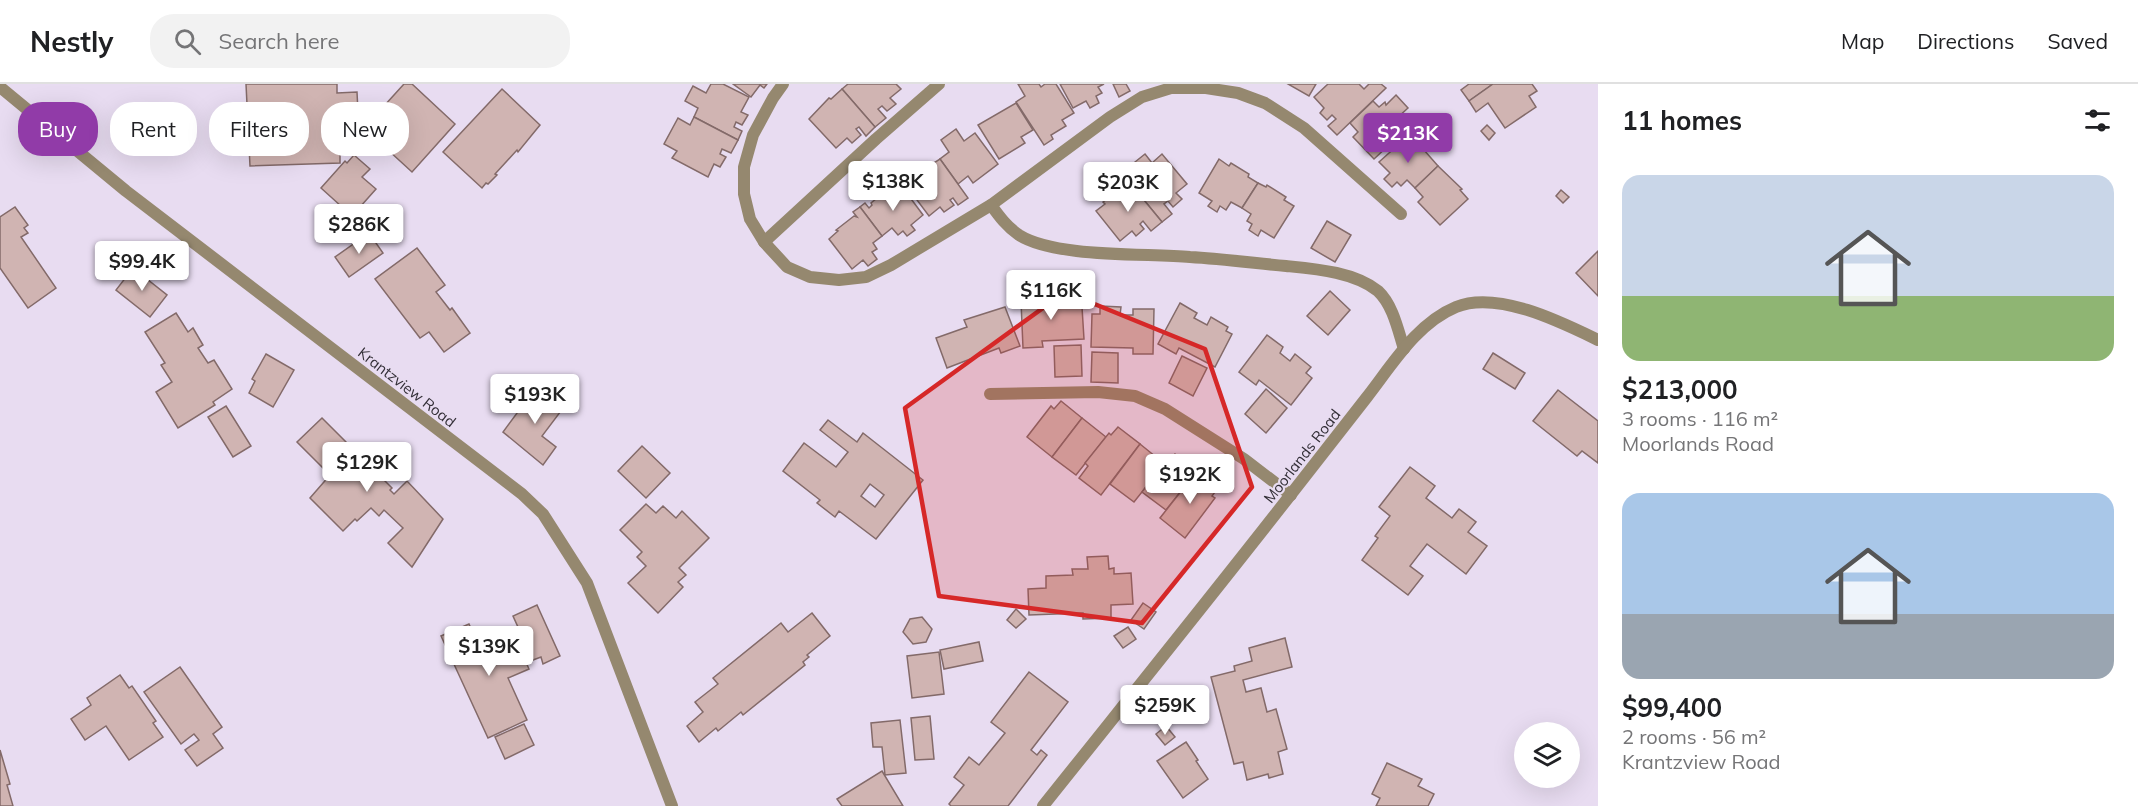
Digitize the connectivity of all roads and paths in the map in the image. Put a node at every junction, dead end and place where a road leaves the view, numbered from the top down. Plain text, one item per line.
1 (783, 84) edge
2 (939, 84) edge
3 (3, 86) edge
4 (991, 205) junction
5 (1401, 214) dead end
6 (764, 242) junction
7 (1598, 340) edge
8 (1404, 349) junction
9 (990, 394) dead end
10 (1291, 495) junction
11 (672, 806) edge
12 (1043, 806) edge

1 - 6 street
2 - 6 street
3 - 11 street, Krantzview Road
4 - 5 street
4 - 6 street
4 - 8 street
7 - 8 street, Moorlands Road
8 - 10 street, Moorlands Road
9 - 10 street
10 - 12 street, Moorlands Road

